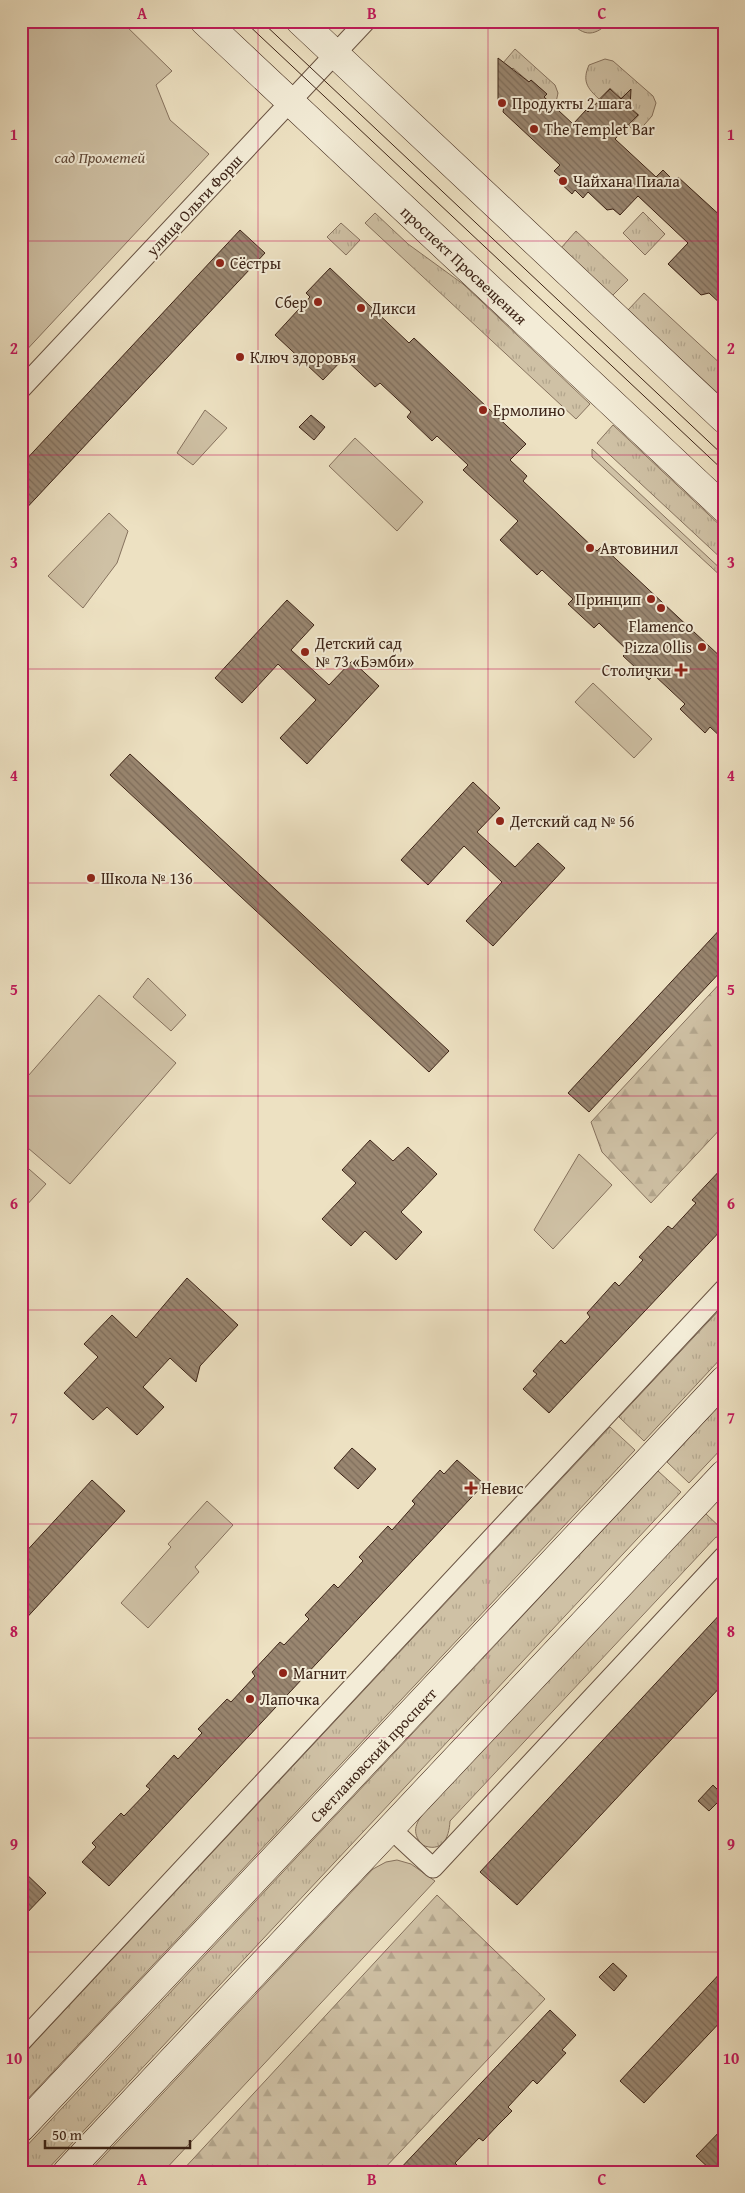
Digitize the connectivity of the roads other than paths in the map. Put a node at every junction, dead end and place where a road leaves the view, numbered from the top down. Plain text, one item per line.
1 (204, 21) edge
2 (300, 21) edge
3 (366, 21) edge
4 (335, 54) junction
5 (290, 102) junction
6 (21, 389) edge
7 (724, 419) edge
8 (724, 508) edge
9 (724, 1289) edge
10 (724, 1380) edge
11 (724, 1474) edge
12 (724, 1556) edge
13 (391, 1829) junction
14 (21, 2042) edge
15 (21, 2128) edge
16 (67, 2172) edge

1 - 5 main road, проспект Просвещения
2 - 4 main road
3 - 4 street, улица Ольги Форш
4 - 5 street, улица Ольги Форш
4 - 7 main road
5 - 6 street, улица Ольги Форш
5 - 8 main road, проспект Просвещения
9 - 14 street
10 - 15 main road, Светлановский проспект
11 - 13 main road
12 - 13 street
13 - 16 main road

